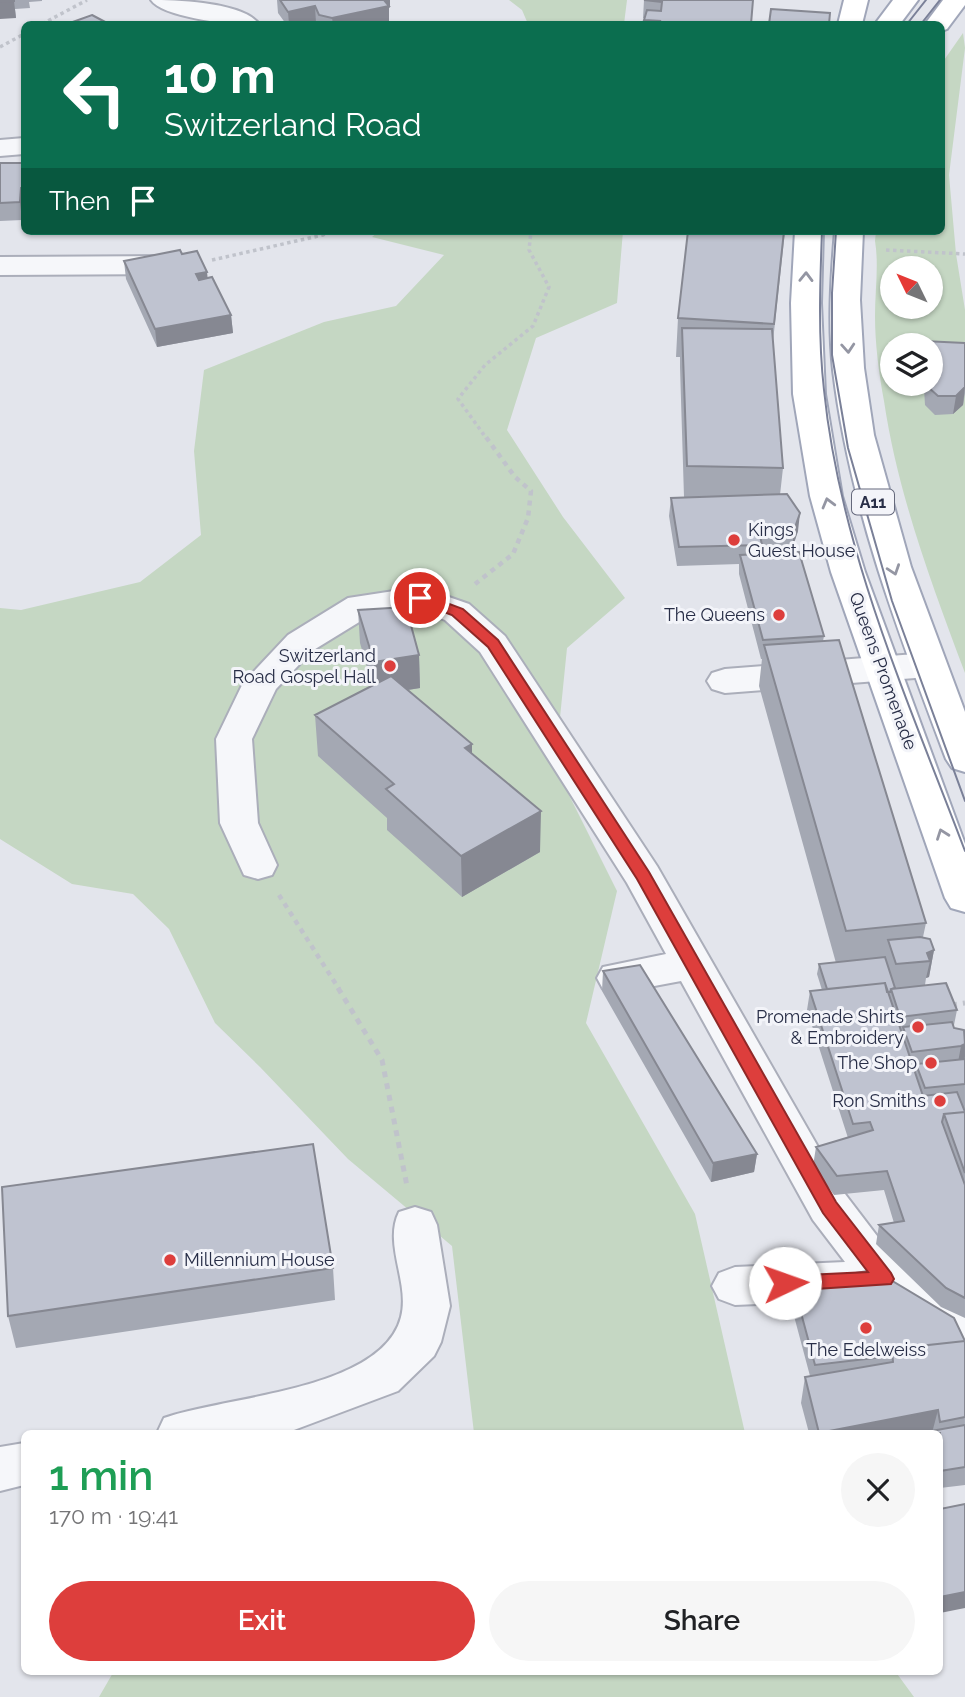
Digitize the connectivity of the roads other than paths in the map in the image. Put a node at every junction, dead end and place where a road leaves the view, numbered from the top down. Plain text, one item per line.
1 (163, 0) edge
2 (856, 0) edge
3 (906, 0) edge
4 (957, 0) edge
5 (239, 21) edge
6 (851, 21) edge
7 (889, 21) edge
8 (940, 21) edge
9 (21, 146) edge
10 (0, 148) edge
11 (809, 235) edge
12 (849, 235) edge
13 (0, 265) edge
14 (191, 265) edge
15 (928, 665) junction
16 (882, 669) junction
17 (725, 681) dead end
18 (965, 759) edge
19 (258, 864) road end
20 (965, 898) edge
21 (692, 964) junction
22 (617, 978) edge
23 (415, 1225) road end
24 (884, 1279) junction
25 (735, 1286) dead end
26 (965, 1337) edge
27 (197, 1430) edge
28 (21, 1465) edge
29 (0, 1469) edge

1 - 5 street
2 - 6 main road
3 - 7 main road
4 - 8 main road
9 - 10 street
16 -> 11 main road, Queens Promenade / A11
12 -> 15 main road, A11
13 - 14 street
15 - 16 street
15 - 18 main road, A11
16 - 17 street
20 -> 16 main road, Queens Promenade / A11
19 - 21 street
21 - 22 street
21 - 24 street
23 - 27 street
24 - 25 street
24 - 26 street
28 - 29 street

